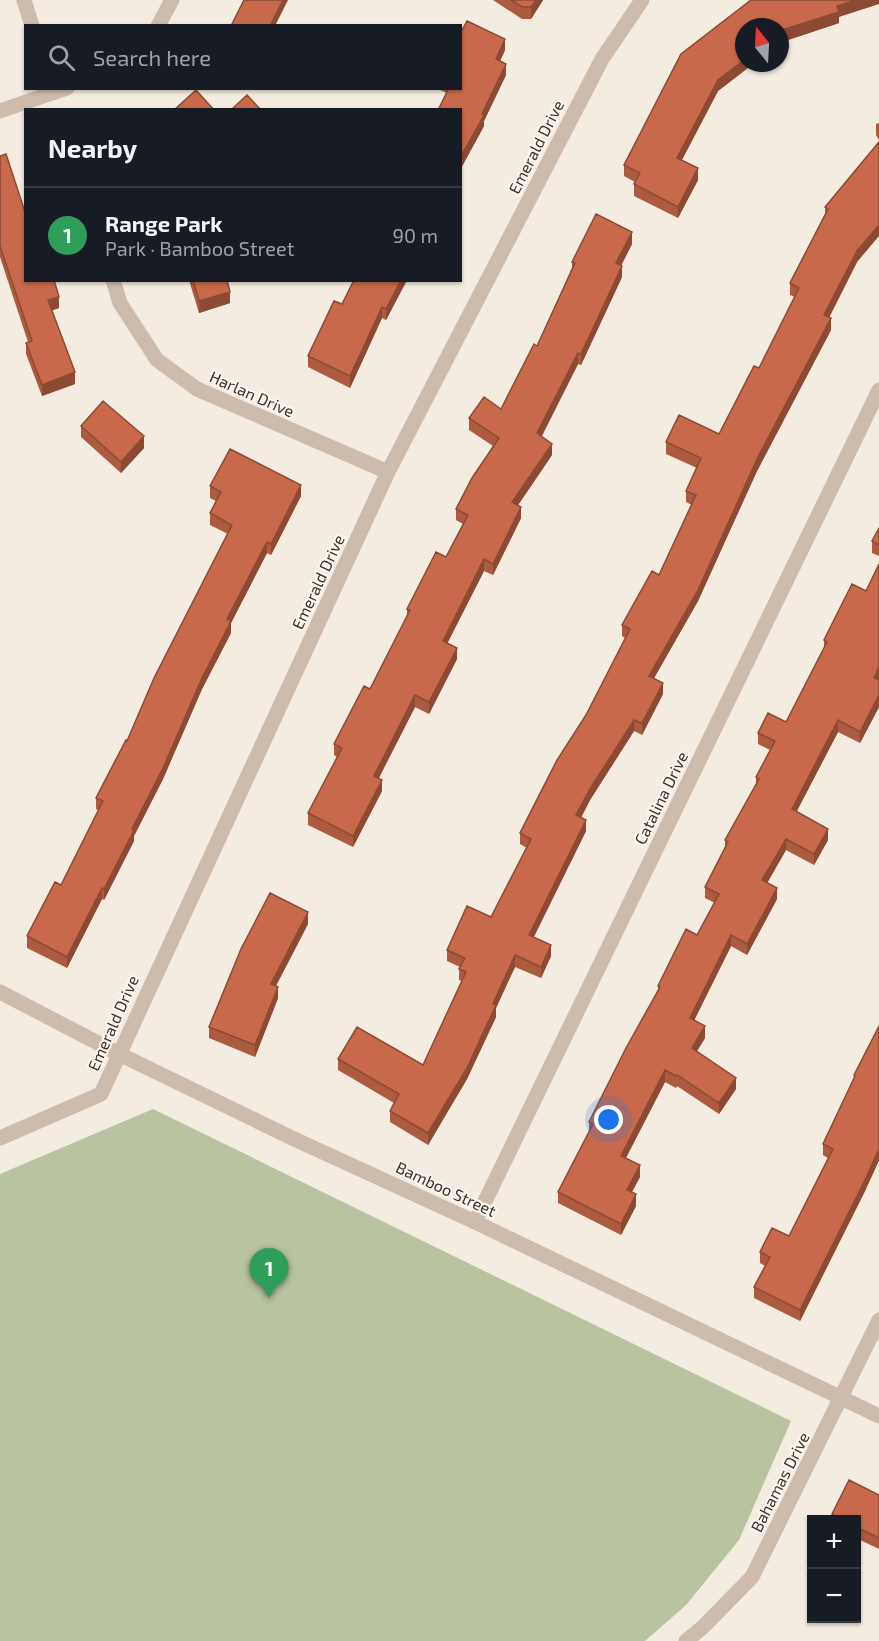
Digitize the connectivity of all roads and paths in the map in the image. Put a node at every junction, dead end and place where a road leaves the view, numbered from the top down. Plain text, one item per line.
1 (24, 0) edge
2 (172, 0) edge
3 (642, 0) edge
4 (31, 24) edge
5 (159, 24) edge
6 (57, 90) edge
7 (58, 108) edge
8 (0, 111) edge
9 (114, 282) edge
10 (879, 390) edge
11 (388, 472) junction
12 (0, 992) edge
13 (119, 1054) junction
14 (0, 1138) edge
15 (475, 1222) junction
16 (879, 1320) edge
17 (842, 1398) junction
18 (879, 1416) edge
19 (686, 1641) edge

1 - 4 street
2 - 5 street
3 - 11 street, Emerald Drive
6 - 7 street
6 - 8 street
9 - 11 street, Harlan Drive
10 - 15 street, Catalina Drive
11 - 13 street, Emerald Drive
12 - 13 street, Bamboo Street
13 - 14 street, Emerald Drive
13 - 15 street, Bamboo Street
15 - 17 street, Bamboo Street
16 - 17 street, Bahamas Drive
17 - 18 street, Bamboo Street
17 - 19 street, Bahamas Drive

